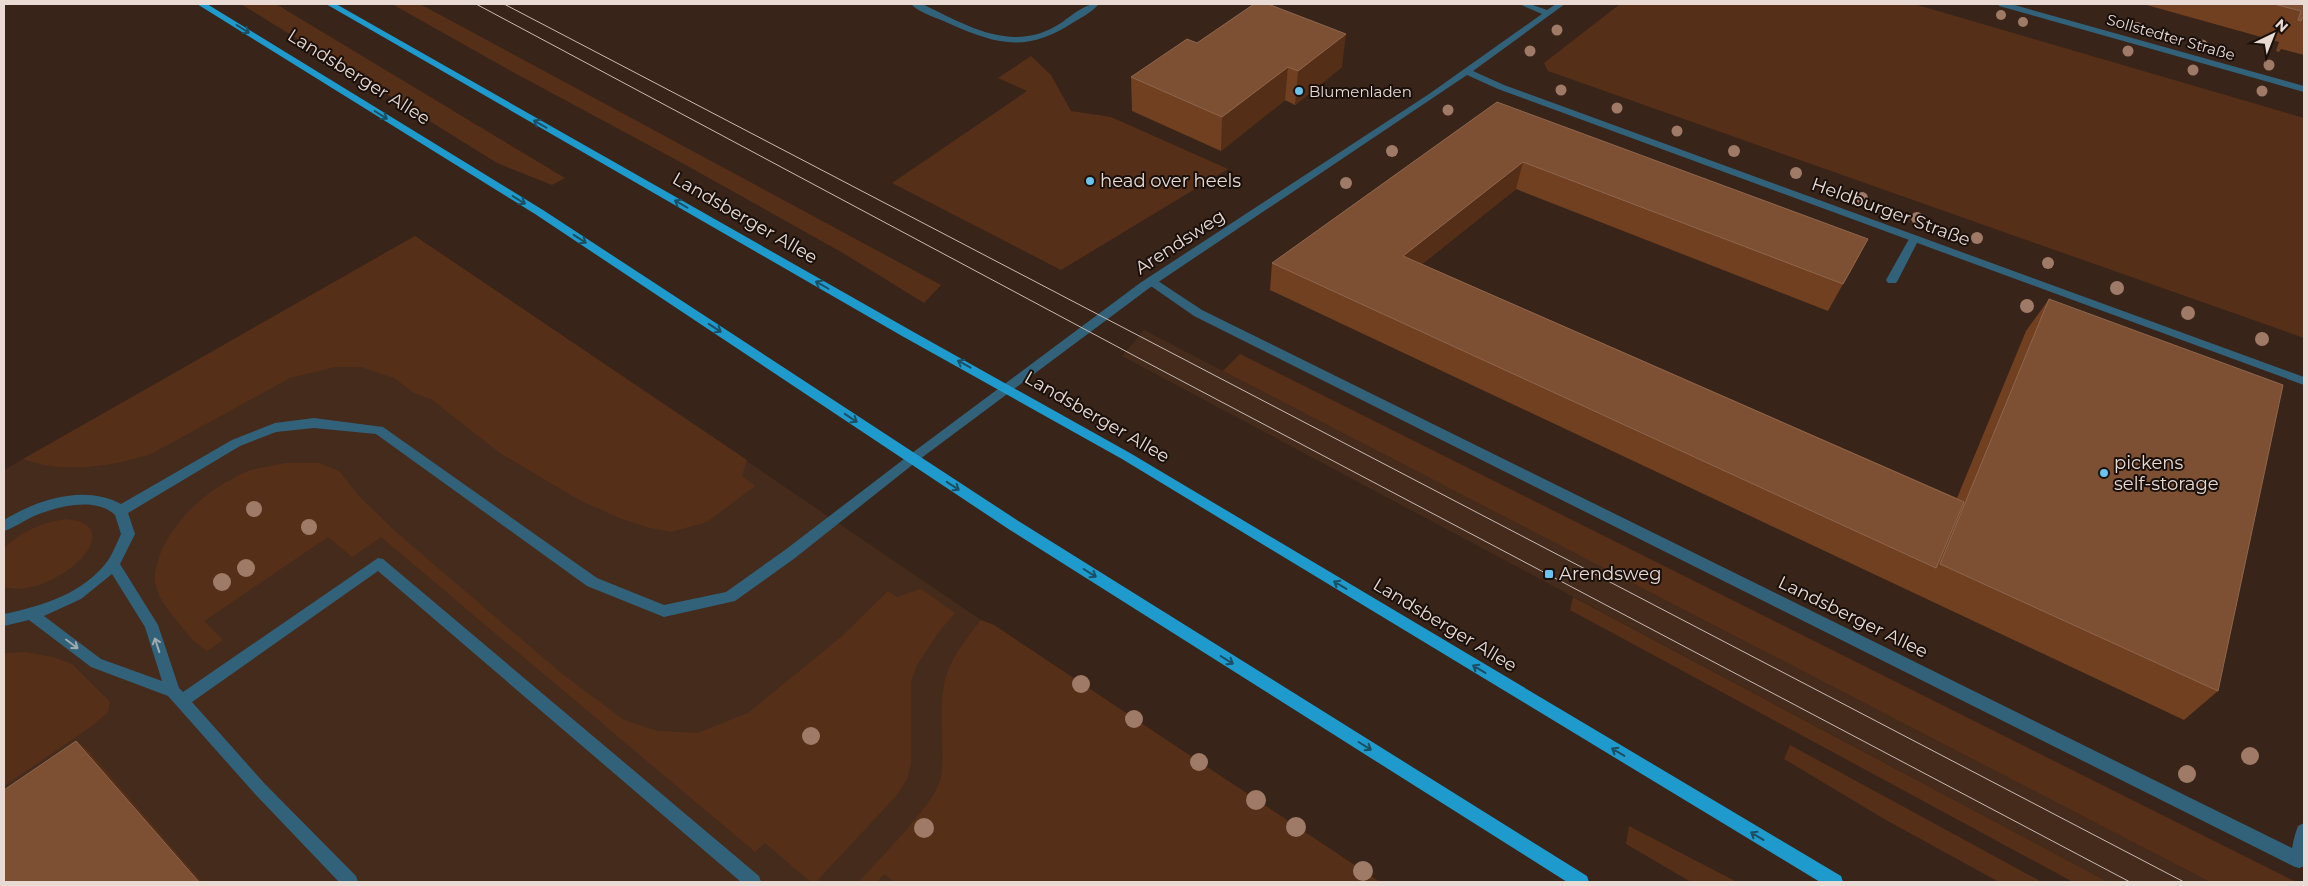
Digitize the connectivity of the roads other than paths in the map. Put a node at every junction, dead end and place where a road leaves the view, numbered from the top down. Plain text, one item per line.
1 (201, 4) edge
2 (330, 4) edge
3 (915, 4) edge
4 (1096, 4) edge
5 (1523, 4) edge
6 (1561, 4) edge
7 (2002, 4) edge
8 (1548, 13) junction
9 (1467, 72) junction
10 (2304, 89) edge
11 (1914, 239) junction
12 (1892, 280) dead end
13 (1152, 281) junction
14 (2304, 381) edge
15 (1006, 388) junction
16 (912, 459) junction
17 (120, 511) junction
18 (4, 526) edge
19 (113, 564) junction
20 (33, 615) junction
21 (4, 620) edge
22 (178, 696) junction
23 (2304, 831) edge
24 (350, 882) edge
25 (753, 882) edge
26 (1580, 882) edge
27 (1835, 882) edge

1 -> 16 main road, Landsberger Allee
15 -> 2 main road, Landsberger Allee
3 - 4 street
5 - 8 street
6 - 8 street, Arendsweg
7 - 10 street, Sollstedter Straße
8 - 9 street, Arendsweg
9 - 11 street, Heldburger Straße
9 - 13 street, Arendsweg
11 - 12 street
11 - 14 street, Heldburger Straße
13 - 15 street, Arendsweg
13 - 23 street, Landsberger Allee
15 - 16 street, Arendsweg
27 -> 15 main road, Landsberger Allee
16 - 17 street, Arendsweg
16 -> 26 main road, Landsberger Allee
17 - 18 street
17 - 19 street
19 - 20 street
22 -> 19 street
20 - 21 street
20 -> 22 street
22 - 24 street
22 - 25 street

